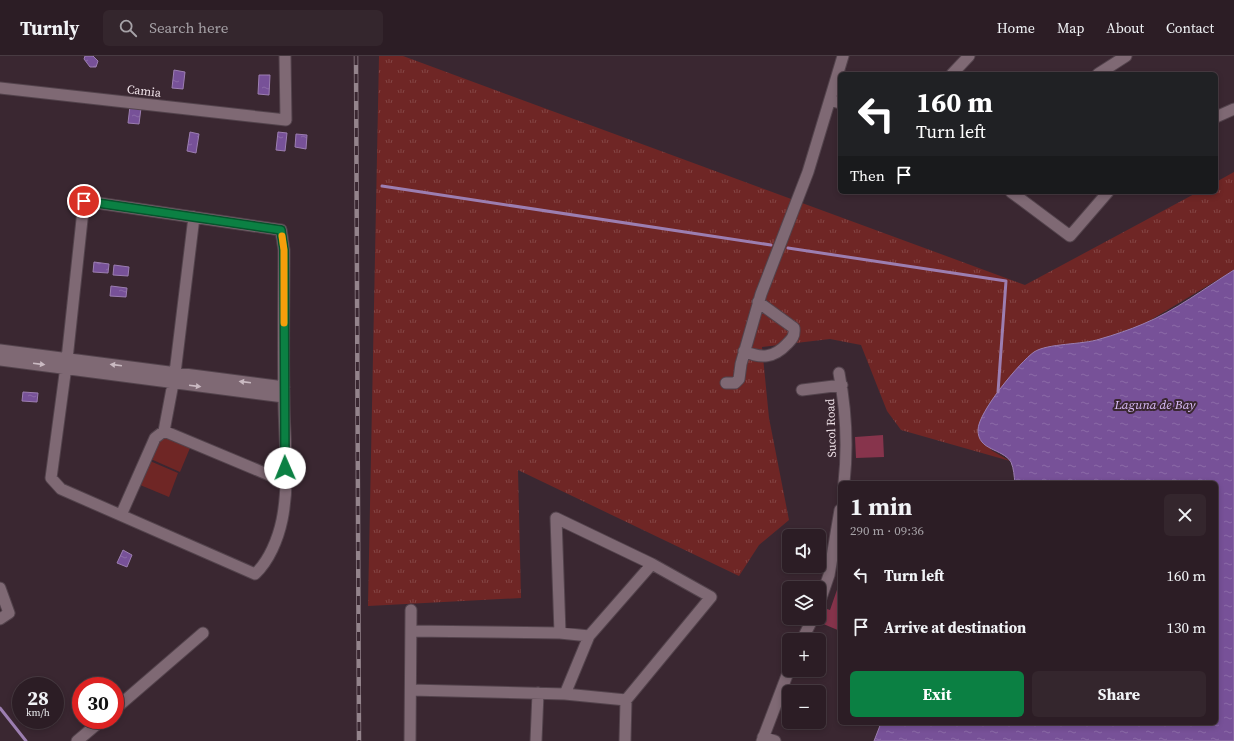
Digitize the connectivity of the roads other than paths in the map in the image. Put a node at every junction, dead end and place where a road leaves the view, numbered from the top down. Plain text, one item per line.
1 (285, 56) edge
2 (843, 56) edge
3 (968, 56) edge
4 (1126, 56) edge
5 (840, 72) edge
6 (954, 72) edge
7 (1101, 72) edge
8 (838, 85) edge
9 (0, 88) edge
10 (835, 102) edge
11 (1234, 109) edge
12 (1218, 116) edge
13 (1014, 194) edge
14 (1106, 194) edge
15 (194, 217) junction
16 (758, 302) junction
17 (0, 350) edge
18 (744, 351) junction
19 (0, 360) edge
20 (66, 363) junction
21 (839, 373) dead end
22 (174, 378) junction
23 (726, 383) dead end
24 (842, 385) junction
25 (802, 390) dead end
26 (284, 392) junction
27 (164, 431) junction
28 (844, 481) edge
29 (286, 482) junction
30 (121, 515) junction
31 (838, 522) edge
32 (652, 564) junction
33 (826, 584) edge
34 (0, 588) edge
35 (411, 610) dead end
36 (0, 619) edge
37 (412, 631) junction
38 (560, 632) junction
39 (203, 633) dead end
40 (589, 636) junction
41 (786, 677) edge
42 (411, 690) junction
43 (538, 693) junction
44 (565, 694) junction
45 (124, 700) edge
46 (626, 700) junction
47 (91, 729) edge
48 (762, 739) edge
49 (77, 741) edge
50 (410, 741) edge
51 (536, 741) edge
52 (625, 741) edge
53 (774, 741) edge

1 - 9 street, Camia
2 - 5 street
3 - 6 street
4 - 7 street
8 - 10 street
10 - 16 street
11 - 12 street
13 - 14 street
15 - 20 street
15 - 22 street
15 - 26 street
16 - 18 street
16 - 18 street
17 - 20 street
18 - 23 street
19 -> 20 street
20 - 22 street
20 - 30 street
21 - 24 street, Sucol Road
22 - 26 street
22 - 27 street
24 - 25 street
24 - 28 street, Sucol Road
26 - 29 street
27 - 29 street
27 - 30 street
29 - 30 street
31 - 33 street
32 - 38 street
32 - 40 street
32 - 46 street
34 - 36 street
35 - 37 street
37 - 38 street
37 - 42 street
38 - 40 street
39 - 45 street
40 - 44 street
41 - 48 street
42 - 43 street
42 - 50 street
43 - 44 street
43 - 51 street
44 - 46 street
46 - 52 street
47 - 49 street
48 - 53 street

